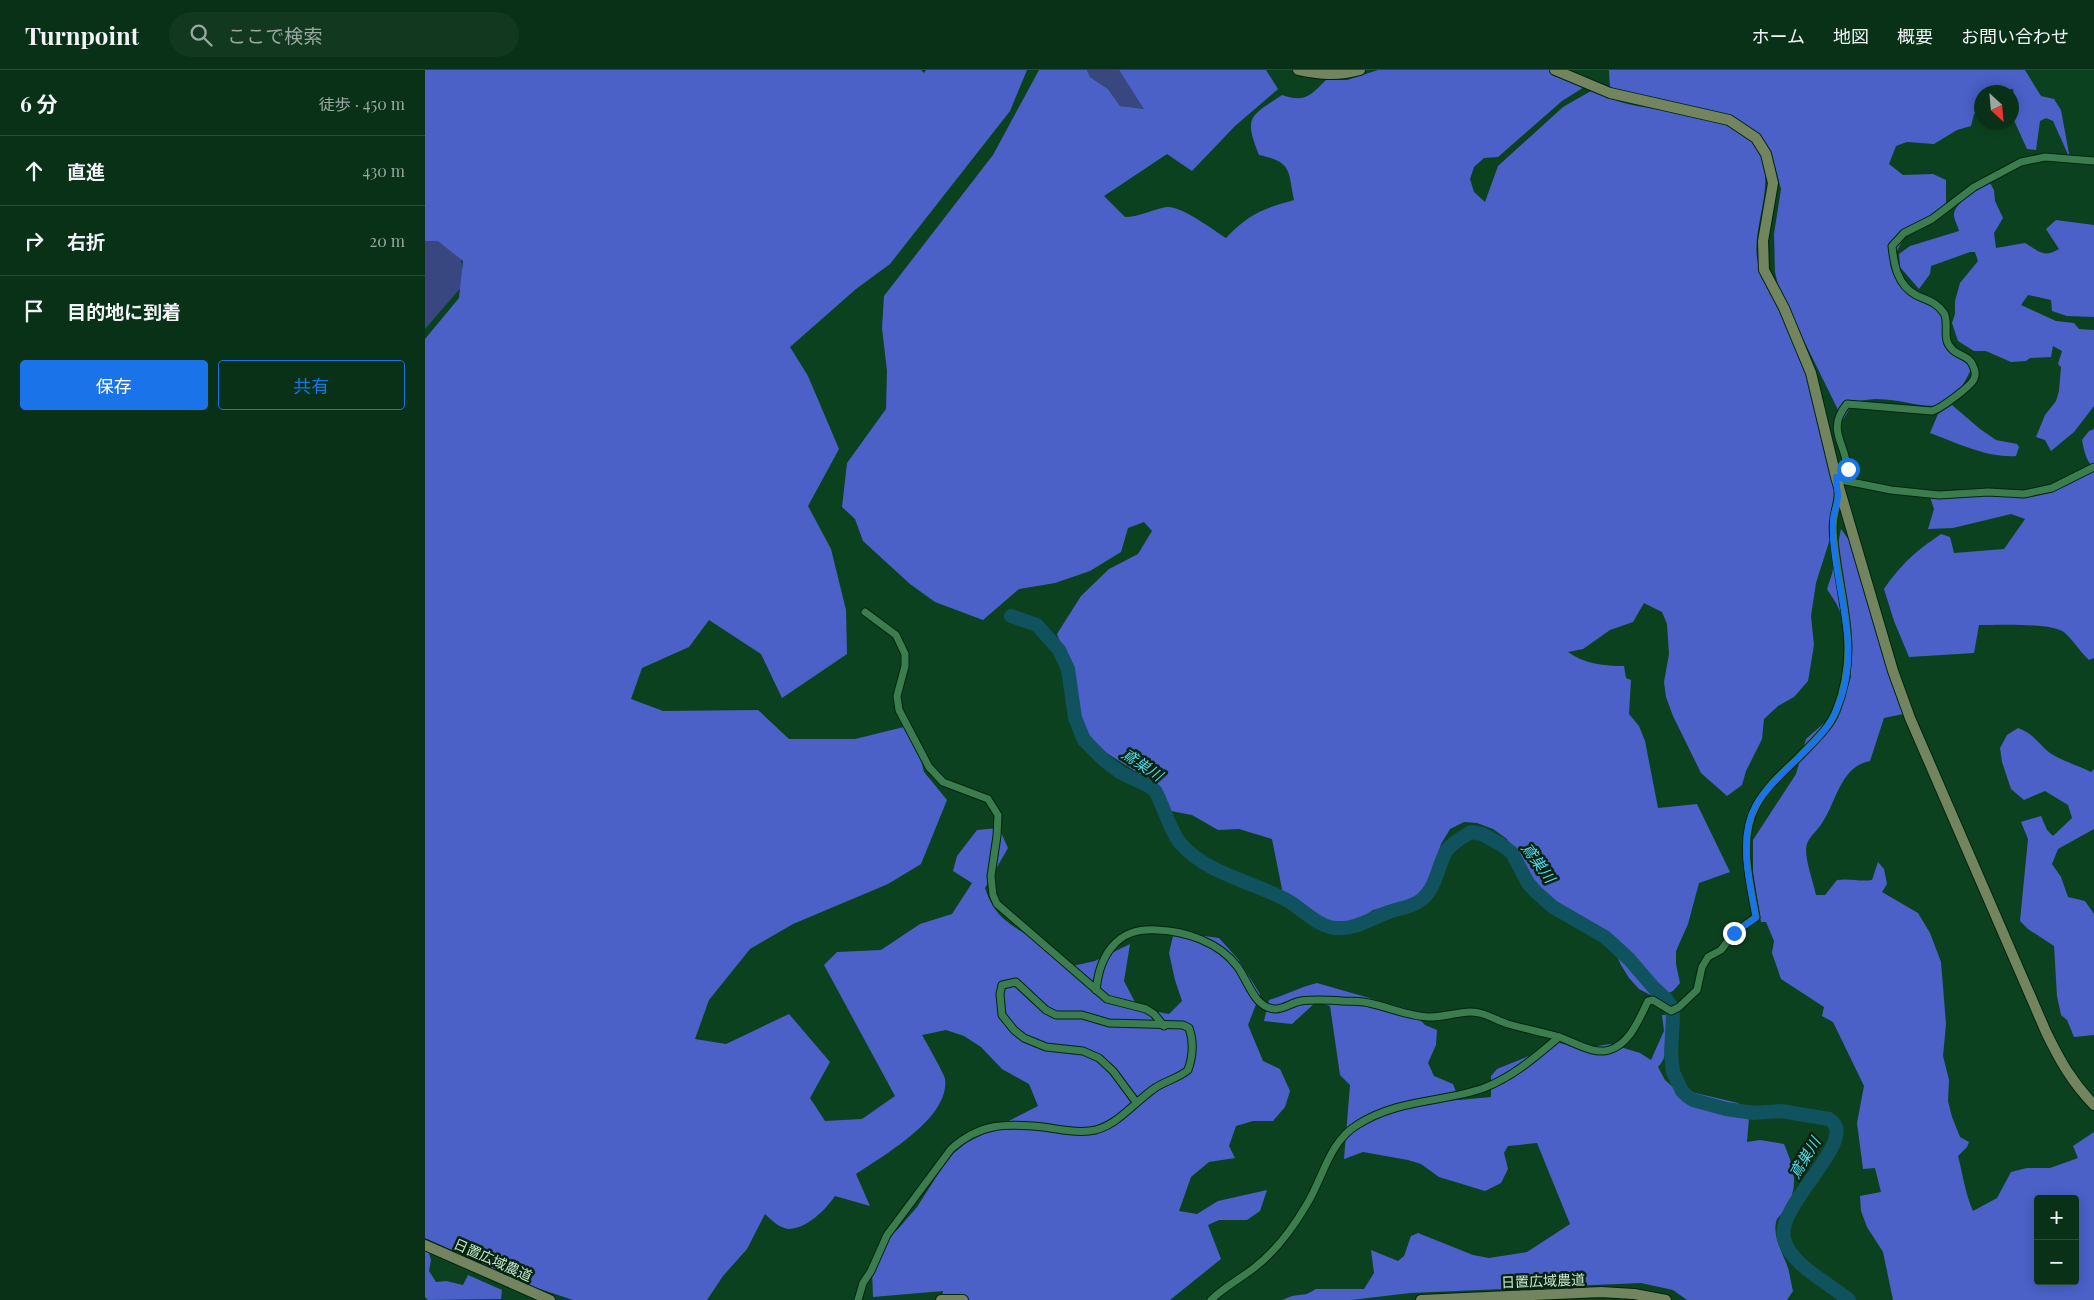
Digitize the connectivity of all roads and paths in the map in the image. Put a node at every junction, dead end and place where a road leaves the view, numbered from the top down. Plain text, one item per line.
1 (1298, 70) edge
2 (1360, 70) edge
3 (1555, 70) edge
4 (2094, 161) edge
5 (2094, 467) edge
6 (1840, 478) junction
7 (865, 612) dead end
8 (1096, 990) junction
9 (1164, 1026) junction
10 (1559, 1037) junction
11 (1136, 1102) junction
12 (2094, 1105) edge
13 (425, 1245) edge
14 (550, 1300) edge
15 (858, 1300) edge
16 (941, 1300) edge
17 (963, 1300) edge
18 (1211, 1300) edge
19 (1421, 1300) edge
20 (1667, 1300) edge

1 - 2 street
3 - 6 street
4 - 6 street
5 - 6 street
6 - 10 street
6 - 12 street
7 - 8 street
8 - 9 street
8 - 10 street
9 - 11 street
9 - 11 street
10 - 18 street
11 - 15 street
13 - 14 street, 日置広域農道
16 - 17 street
19 - 20 street, 日置広域農道

